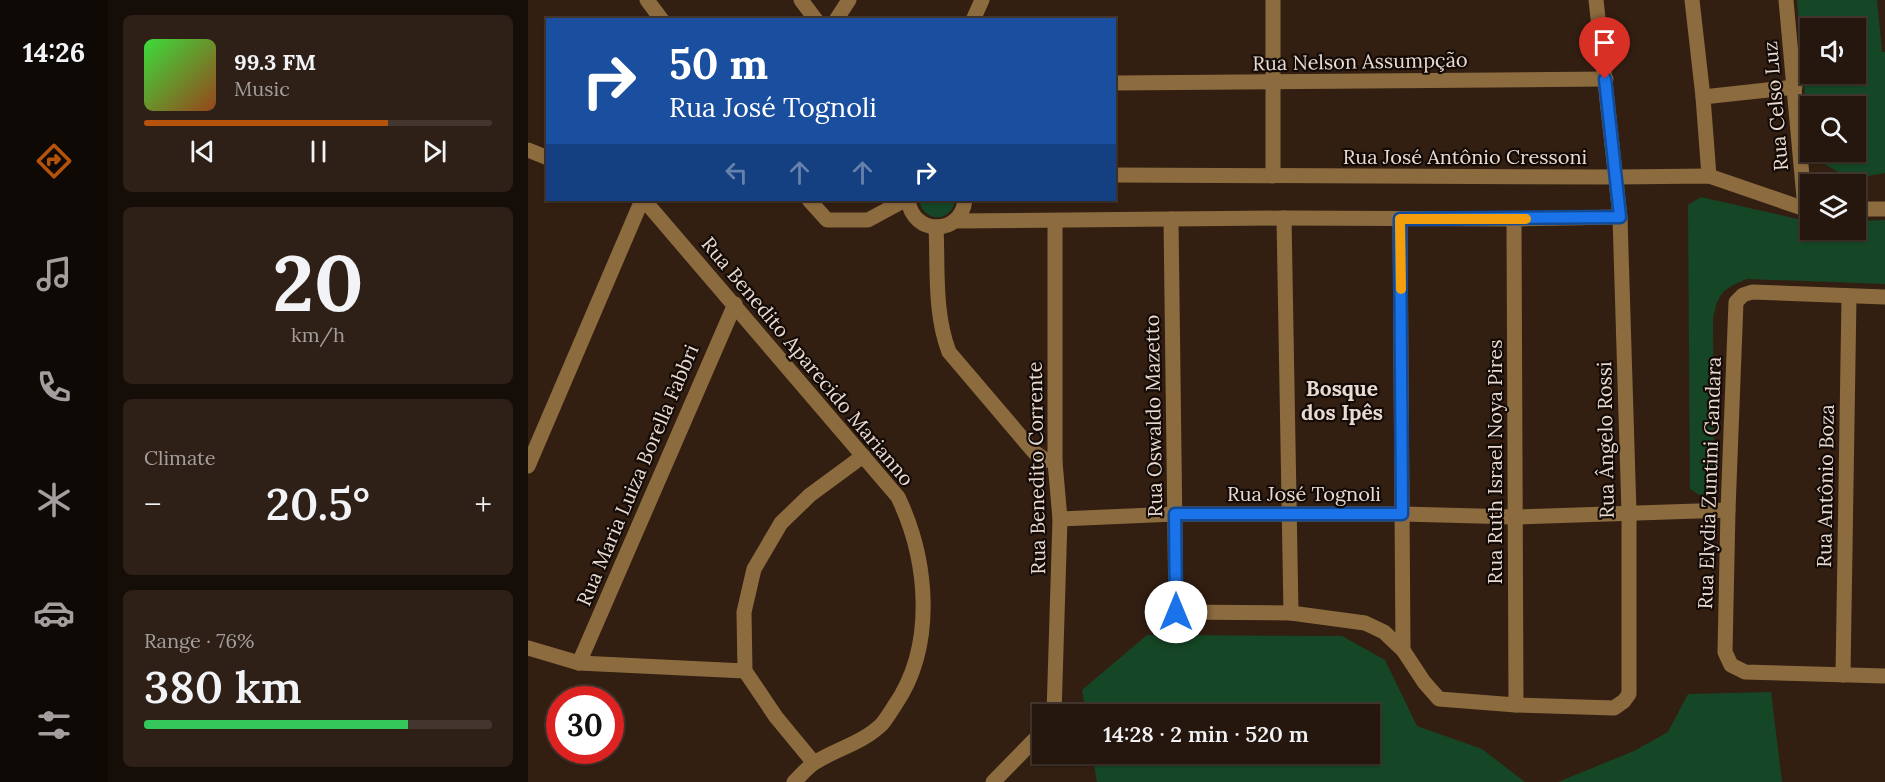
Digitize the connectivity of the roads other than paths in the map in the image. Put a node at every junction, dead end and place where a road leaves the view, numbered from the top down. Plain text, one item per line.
1 (647, 0) edge
2 (801, 0) edge
3 (849, 0) edge
4 (982, 0) edge
5 (1273, 0) edge
6 (1596, 0) edge
7 (1692, 0) edge
8 (1786, 0) edge
9 (660, 18) edge
10 (814, 18) edge
11 (837, 18) edge
12 (974, 18) edge
13 (1605, 79) junction
14 (1116, 82) edge
15 (1272, 83) junction
16 (1795, 87) junction
17 (1703, 97) junction
18 (528, 150) edge
19 (546, 157) edge
20 (1804, 174) edge
21 (1116, 175) edge
22 (1273, 176) junction
23 (1709, 176) junction
24 (1616, 177) junction
25 (643, 201) edge
26 (644, 201) edge
27 (809, 201) edge
28 (905, 201) edge
29 (907, 201) edge
30 (965, 201) edge
31 (1800, 205) edge
32 (1866, 209) edge
33 (1885, 209) edge
34 (1620, 217) junction
35 (1284, 218) junction
36 (1171, 219) junction
37 (1400, 219) junction
38 (1514, 219) junction
39 (955, 221) junction
40 (1055, 221) junction
41 (936, 227) junction
42 (1849, 297) junction
43 (1885, 297) edge
44 (735, 304) junction
45 (863, 456) junction
46 (1055, 462) junction
47 (528, 466) edge
48 (1728, 510) junction
49 (1629, 513) junction
50 (1175, 514) junction
51 (1290, 514) junction
52 (1402, 514) junction
53 (1516, 517) junction
54 (1060, 519) junction
55 (1291, 613) junction
56 (528, 648) edge
57 (1403, 650) junction
58 (528, 659) edge
59 (572, 661) junction
60 (745, 671) junction
61 (1843, 675) junction
62 (1885, 676) edge
63 (1054, 704) edge
64 (1516, 705) junction
65 (1032, 742) edge
66 (814, 764) junction
67 (794, 782) edge
68 (993, 782) edge

1 - 9 street
2 - 10 street
3 - 11 street
4 - 12 street
5 - 15 street
6 - 13 street, Rua Ângelo Rossi
7 - 17 street
8 - 16 street, Rua Celso Luz
13 - 15 street, Rua Nelson Assumpção
13 - 24 street, Rua Ângelo Rossi
14 - 15 street, Rua Nelson Assumpção
15 - 22 street
16 - 17 street
16 - 20 street, Rua Celso Luz
17 - 23 street
18 - 19 street
21 - 22 street, Rua José Antônio Cressoni
22 - 24 street, Rua José Antônio Cressoni
23 - 24 street, Rua José Antônio Cressoni
23 - 31 street, Rua José Antônio Cressoni
24 - 34 street, Rua Ângelo Rossi
25 - 47 street
26 - 44 street, Rua Benedito Aparecido Marianno
27 - 28 street
29 - 41 street
30 - 39 street
32 - 33 street
34 - 38 street
34 - 49 street, Rua Ângelo Rossi
35 - 36 street
35 - 37 street
35 - 51 street
36 - 40 street
36 - 50 street, Rua Oswaldo Mazetto
37 - 38 street
37 - 52 street
38 - 53 street, Rua Ruth Israel Noya Pires
39 - 40 street
39 - 41 street
40 - 46 street, Rua Benedito Corrente
41 - 46 street
42 - 43 street
42 - 48 street, Rua Elydia Zuntini Gandara
42 - 61 street, Rua Antônio Boza
44 - 45 street, Rua Benedito Aparecido Marianno
44 - 59 street, Rua Maria Luiza Borella Fabbri
45 - 60 street
45 - 66 street, Rua Benedito Aparecido Marianno
46 - 54 street, Rua Benedito Corrente
48 - 49 street, Rua José Tognoli
48 - 61 street, Rua Elydia Zuntini Gandara
49 - 53 street, Rua José Tognoli
49 - 64 street, Rua Ângelo Rossi
50 - 51 street, Rua José Tognoli
50 - 54 street, Rua José Tognoli
50 - 55 street, Rua Oswaldo Mazetto
51 - 52 street, Rua José Tognoli
51 - 55 street
52 - 53 street, Rua José Tognoli
52 - 57 street
53 - 64 street, Rua Ruth Israel Noya Pires
54 - 63 street, Rua Benedito Corrente
55 - 57 street
56 - 59 street
57 - 64 street
58 - 59 street
59 - 60 street
60 - 66 street
61 - 62 street
65 - 68 street
66 - 67 street, Rua Benedito Aparecido Marianno

